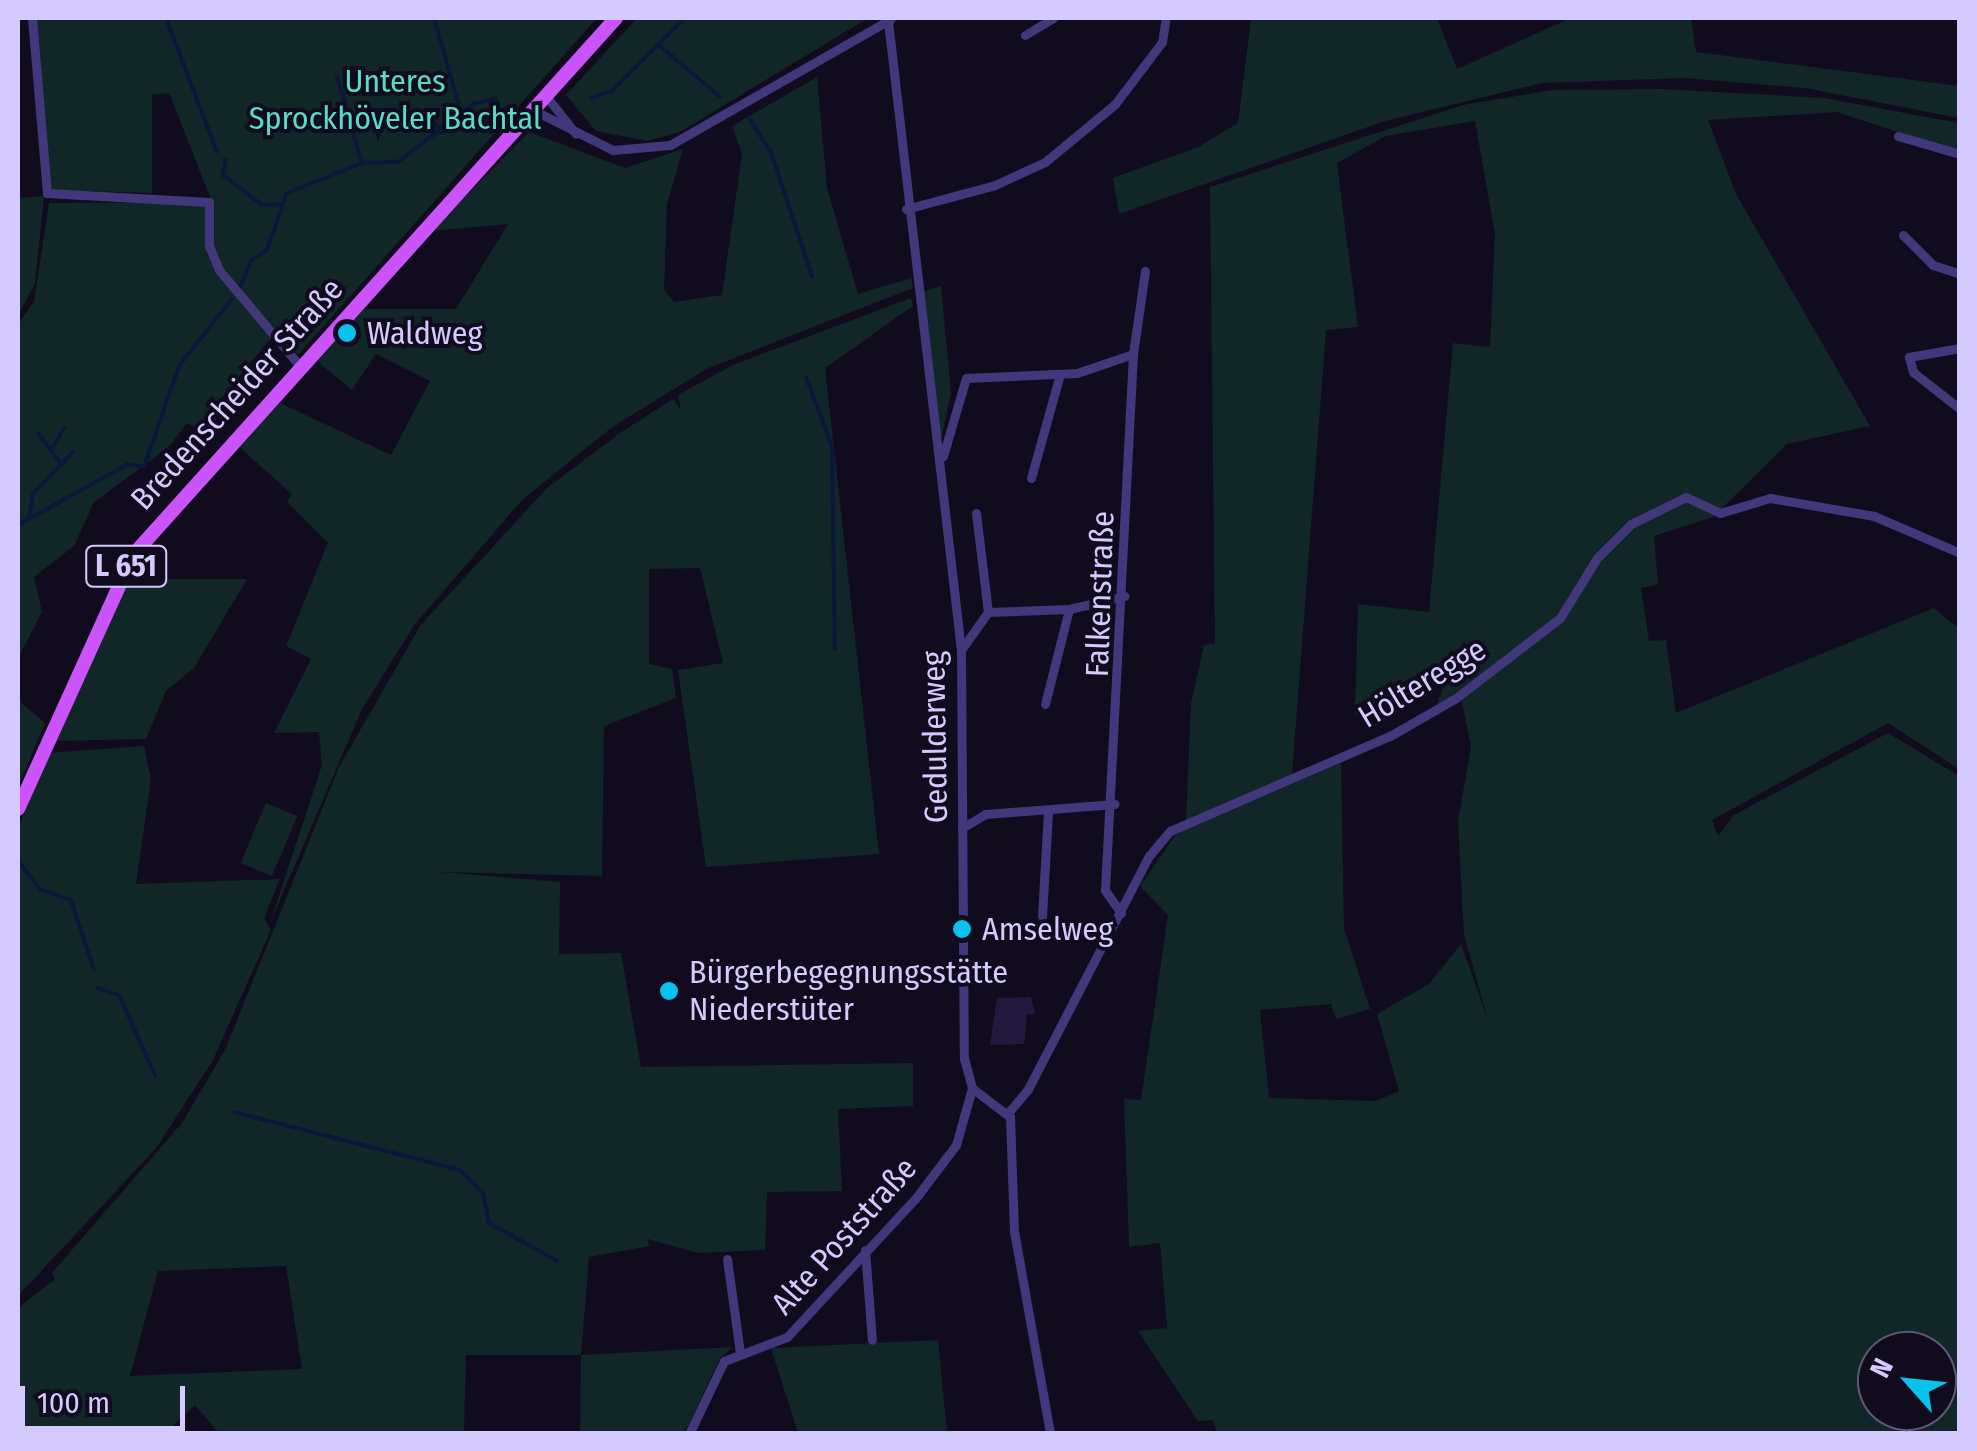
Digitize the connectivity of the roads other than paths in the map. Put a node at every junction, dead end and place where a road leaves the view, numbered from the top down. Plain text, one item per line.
1 (32, 18) edge
2 (616, 18) edge
3 (1053, 18) edge
4 (1166, 18) edge
5 (891, 19) edge
6 (1026, 35) dead end
7 (544, 94) junction
8 (530, 108) junction
9 (576, 134) junction
10 (1898, 136) dead end
11 (1960, 154) edge
12 (906, 209) junction
13 (1903, 236) dead end
14 (1145, 272) dead end
15 (1960, 274) edge
16 (1960, 348) edge
17 (1133, 354) junction
18 (299, 365) junction
19 (1060, 374) junction
20 (1960, 409) edge
21 (941, 463) junction
22 (1031, 478) dead end
23 (976, 513) dead end
24 (1960, 553) edge
25 (1125, 596) junction
26 (1069, 608) junction
27 (988, 612) junction
28 (960, 650) junction
29 (1045, 704) dead end
30 (1115, 804) junction
31 (18, 809) edge
32 (1048, 811) junction
33 (962, 828) junction
34 (1121, 913) junction
35 (1042, 916) dead end
36 (972, 1088) junction
37 (1008, 1113) junction
38 (865, 1250) junction
39 (727, 1260) dead end
40 (872, 1340) dead end
41 (740, 1352) junction
42 (688, 1434) edge
43 (1050, 1434) edge

1 - 18 street
2 - 7 main road, L 651
3 - 6 street
4 - 12 street
5 - 9 street
5 - 12 street, Gedulderweg
7 - 8 main road, L 651
7 - 9 street
8 - 9 street
8 - 18 main road, Bredenscheider Straße / L 651
10 - 11 street
12 - 21 street, Gedulderweg
13 - 15 street
14 - 17 street, Falkenstraße
16 - 20 street
17 - 19 street
17 - 25 street, Falkenstraße
18 - 31 main road, Bredenscheider Straße / L 651
19 - 21 street
19 - 22 street
21 - 28 street, Gedulderweg
23 - 27 street
24 - 34 street, Hölteregge
25 - 26 street
25 - 30 street, Falkenstraße
26 - 27 street
26 - 29 street
27 - 28 street
28 - 33 street, Gedulderweg
30 - 32 street
30 - 34 street, Falkenstraße
32 - 33 street
32 - 35 street
33 - 36 street, Gedulderweg
34 - 37 street, Hölteregge
36 - 37 street
36 - 38 street, Alte Poststraße
37 - 43 street
38 - 40 street
38 - 41 street, Alte Poststraße
39 - 41 street
41 - 42 street

